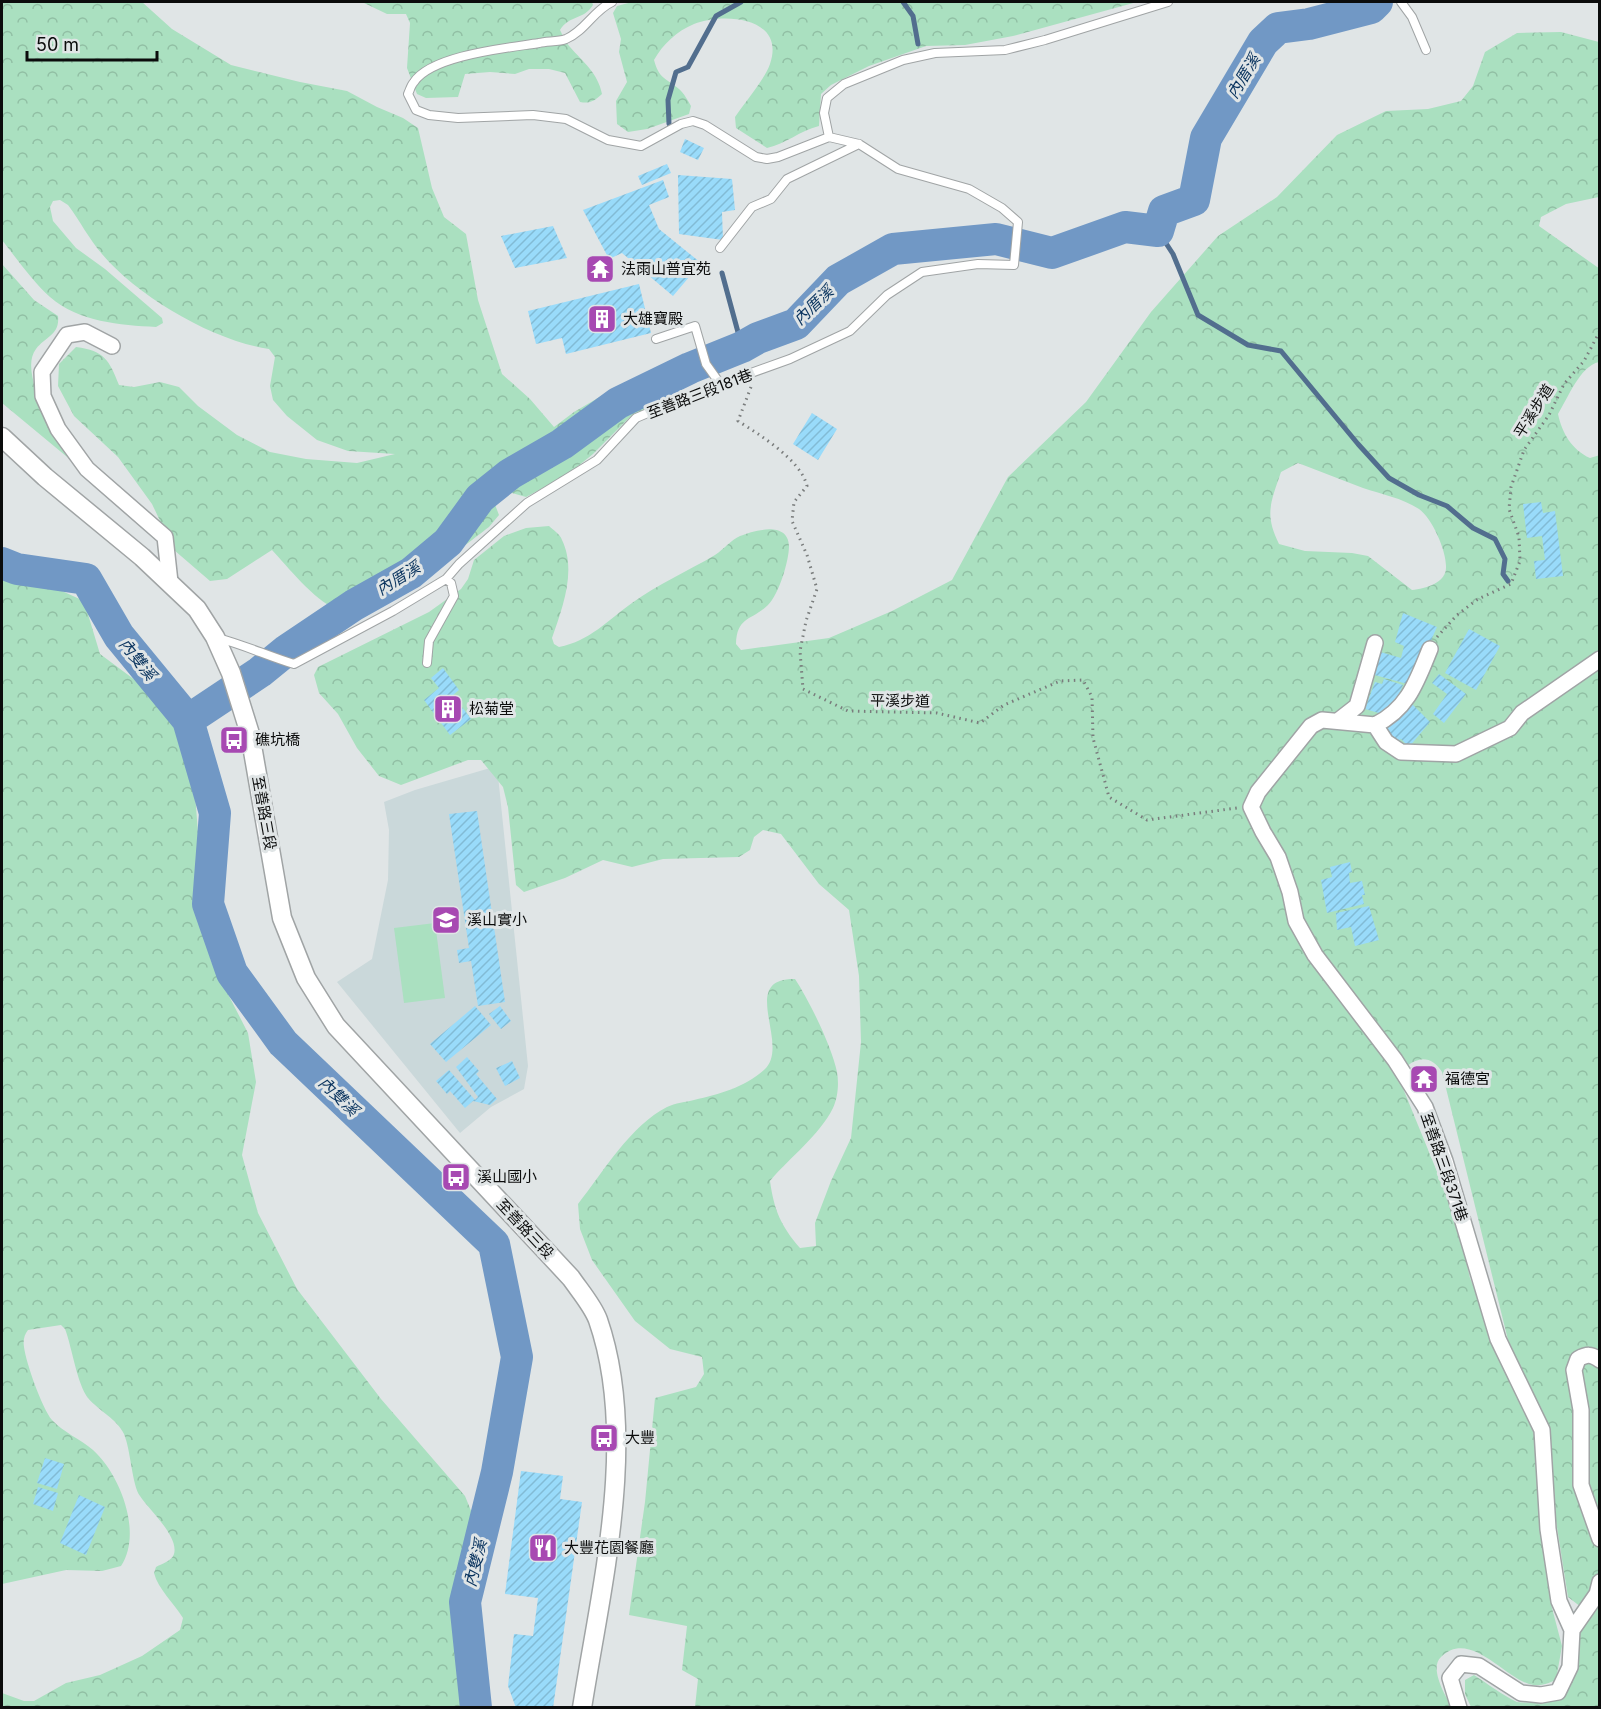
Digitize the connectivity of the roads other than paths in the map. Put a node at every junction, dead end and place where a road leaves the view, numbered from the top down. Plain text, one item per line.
1 (612, 2) edge
2 (1168, 2) edge
3 (1401, 2) edge
4 (1426, 50) dead end
5 (828, 137) junction
6 (859, 144) junction
7 (720, 248) dead end
8 (656, 339) dead end
9 (112, 346) dead end
10 (721, 385) junction
11 (2, 437) edge
12 (446, 579) junction
13 (170, 582) junction
14 (216, 637) junction
15 (1375, 643) dead end
16 (1430, 649) road end
17 (1599, 658) edge
18 (427, 663) dead end
19 (1339, 720) junction
20 (1375, 725) junction
21 (1599, 1360) edge
22 (1599, 1539) edge
23 (1599, 1582) edge
24 (1572, 1630) junction
25 (582, 1707) edge
26 (1459, 1707) edge

1 - 5 lane
2 - 5 lane
3 - 4 lane
5 - 6 lane
6 - 7 lane
6 - 10 lane, 至善路三段181巷
8 - 10 lane
9 - 13 street
10 - 12 lane, 至善路三段181巷
11 - 13 street
12 - 14 lane, 至善路三段181巷
12 - 18 lane
13 - 14 street
14 - 25 street, 至善路三段
15 - 19 street
16 - 20 street
17 - 20 street
19 - 20 street
19 - 24 street, 至善路三段371巷
21 - 22 street
23 - 24 street
24 - 26 street, 至善路三段371巷

